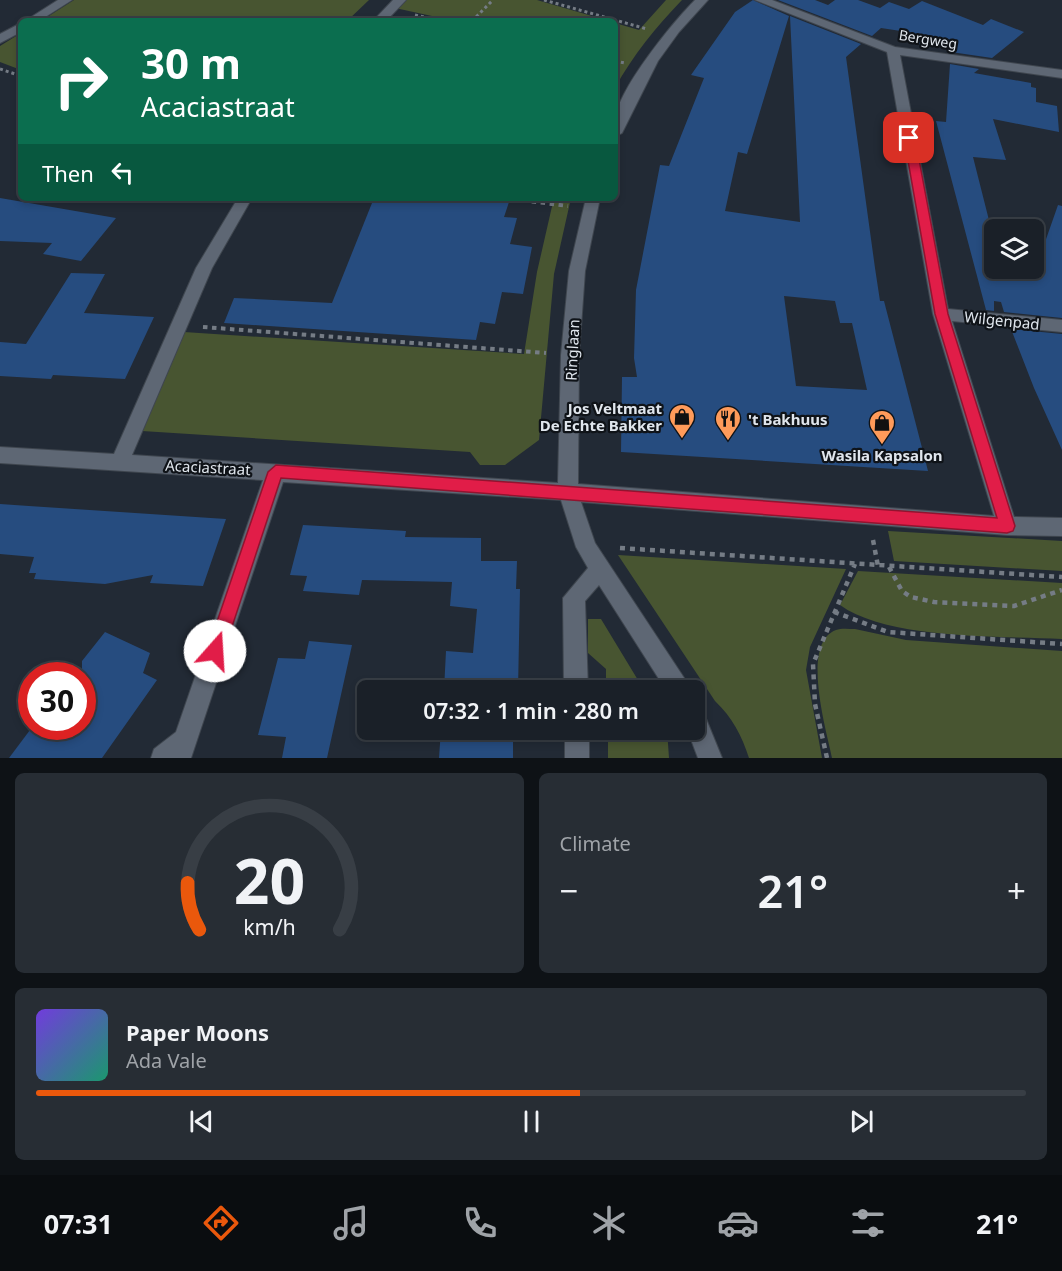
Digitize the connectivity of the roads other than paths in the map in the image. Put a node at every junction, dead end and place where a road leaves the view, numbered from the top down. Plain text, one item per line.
1 (66, 0) edge
2 (400, 0) edge
3 (702, 0) edge
4 (761, 0) edge
5 (36, 18) edge
6 (382, 18) edge
7 (18, 29) edge
8 (0, 39) edge
9 (893, 50) junction
10 (1062, 74) edge
11 (618, 125) edge
12 (243, 201) edge
13 (591, 203) edge
14 (941, 314) junction
15 (1062, 326) edge
16 (0, 455) edge
17 (120, 462) junction
18 (276, 472) junction
19 (568, 492) junction
20 (1007, 526) junction
21 (1062, 527) edge
22 (600, 569) junction
23 (576, 680) edge
24 (673, 680) edge
25 (577, 740) edge
26 (703, 740) edge
27 (182, 749) edge
28 (163, 758) edge
29 (578, 758) edge
30 (710, 758) edge

1 - 5 street
2 - 6 street
3 - 11 street
4 - 9 street, Bergweg
7 - 8 street
9 - 10 street, Bergweg
9 - 14 street
12 - 17 street
13 - 19 street, Ringlaan
14 - 15 street, Wilgenpad
14 - 20 street
16 - 17 street, Acaciastraat
17 - 18 street, Acaciastraat
18 - 19 street, Acaciastraat
18 - 27 street
19 - 20 street, Acaciastraat
19 - 22 street, Ringlaan
20 - 21 street, Acaciastraat
22 - 23 street
22 - 24 street, Ringlaan
25 - 29 street
26 - 30 street
27 - 28 street

